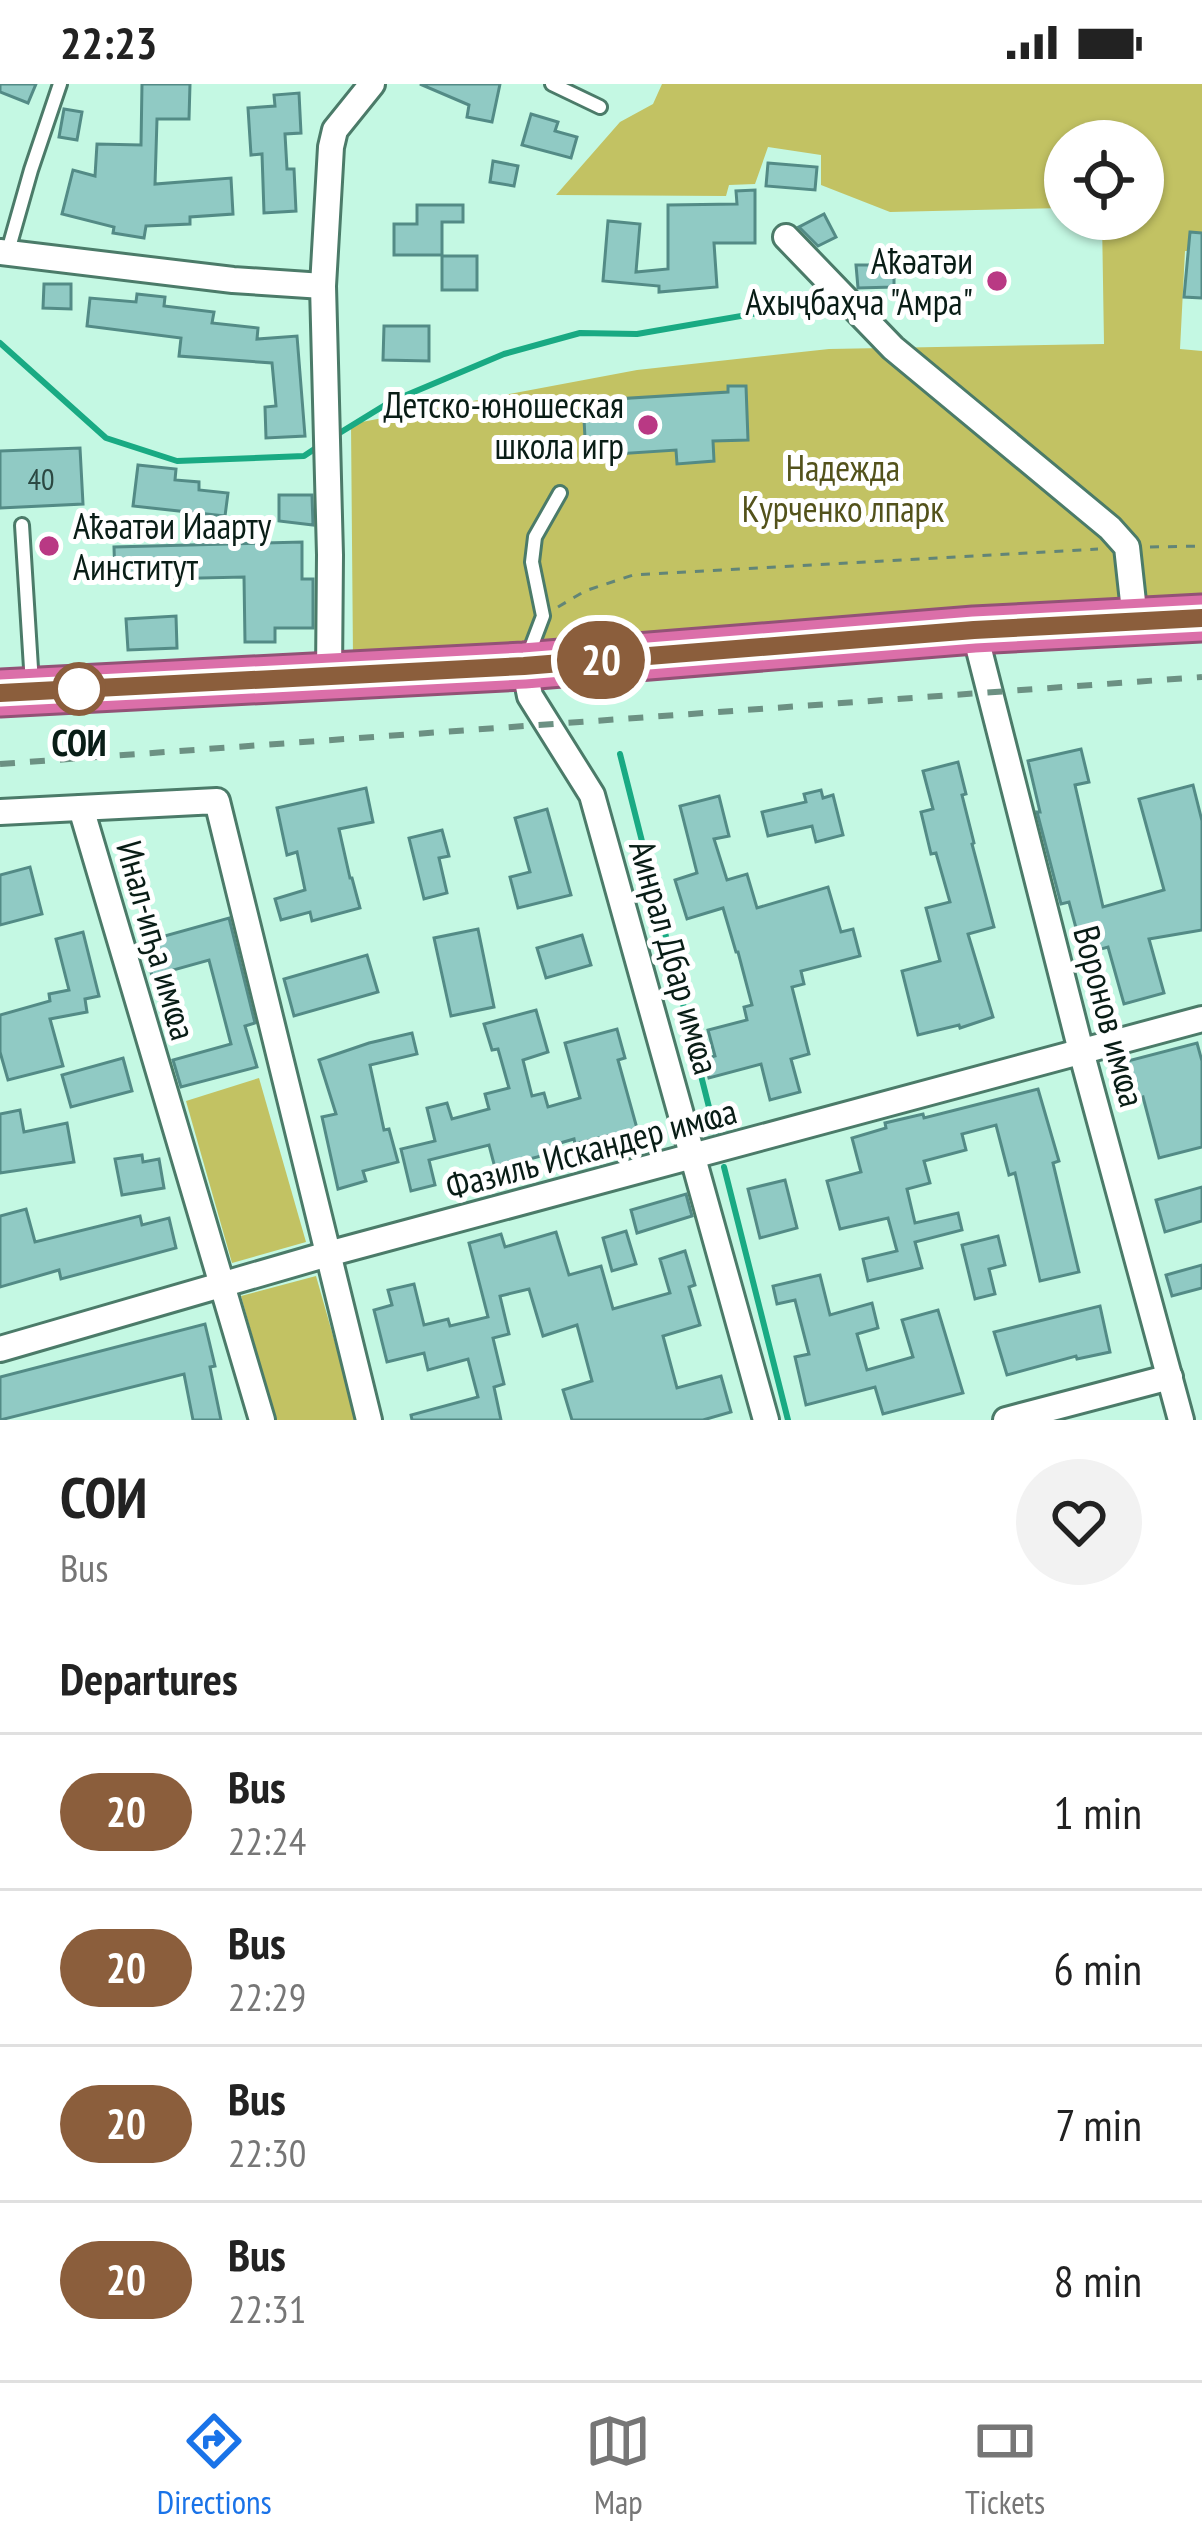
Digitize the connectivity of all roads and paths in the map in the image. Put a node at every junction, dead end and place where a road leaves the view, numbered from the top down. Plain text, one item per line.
1 (60, 84) edge
2 (373, 84) edge
3 (552, 84) edge
4 (600, 107) dead end
5 (786, 237) dead end
6 (4, 252) edge
7 (323, 286) junction
8 (560, 493) dead end
9 (22, 526) dead end
10 (1202, 546) edge
11 (1127, 547) junction
12 (543, 616) junction
13 (1202, 618) edge
14 (1135, 620) junction
15 (974, 630) junction
16 (524, 666) junction
17 (329, 675) junction
18 (16, 692) edge
19 (81, 808) junction
20 (0, 812) edge
21 (1202, 1019) edge
22 (1081, 1051) junction
23 (694, 1158) junction
24 (328, 1255) junction
25 (222, 1287) junction
26 (0, 1348) edge
27 (1169, 1377) junction
28 (262, 1420) edge
29 (369, 1420) edge
30 (766, 1420) edge
31 (1006, 1420) edge
32 (1181, 1420) edge

1 - 6 lane
2 - 7 street
3 - 4 lane
5 - 11 street
6 - 7 street
7 - 17 street
8 - 12 lane
9 - 18 lane
10 - 11 path
11 - 12 path
11 - 14 street
12 - 16 lane
13 - 14 highway
14 - 15 highway
15 - 16 highway
15 - 22 street, Воронов имҩа
16 - 17 highway
16 - 23 street, Аинрал Дбар имҩа
17 - 18 highway
19 - 20 street
19 - 24 street, Инал-иҧа имҩа
19 - 25 street, Инал-иҧа имҩа
21 - 22 street, Фазиль Искандер имҩа
22 - 23 street, Фазиль Искандер имҩа
22 - 27 street, Воронов имҩа
23 - 24 street, Фазиль Искандер имҩа
23 - 30 street, Аинрал Дбар имҩа
24 - 25 street, Фазиль Искандер имҩа
24 - 29 street, Инал-иҧа имҩа
25 - 26 street, Фазиль Искандер имҩа
25 - 28 street, Инал-иҧа имҩа
27 - 31 street
27 - 32 street, Воронов имҩа

